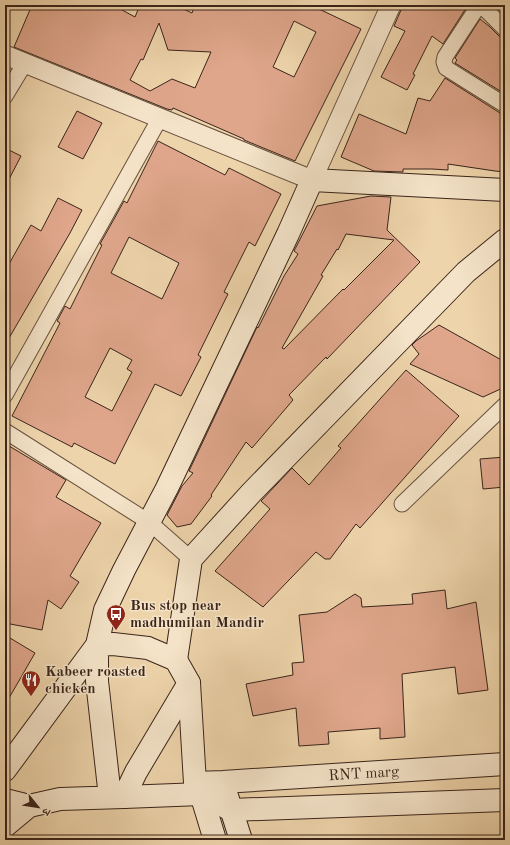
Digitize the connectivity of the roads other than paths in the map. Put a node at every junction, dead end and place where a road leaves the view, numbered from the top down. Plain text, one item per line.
1 (391, 5) edge
2 (480, 5) edge
3 (505, 29) edge
4 (5, 55) edge
5 (25, 63) junction
6 (5, 96) edge
7 (505, 105) edge
8 (160, 118) junction
9 (312, 180) junction
10 (505, 190) edge
11 (505, 240) edge
12 (5, 395) edge
13 (505, 406) edge
14 (5, 431) edge
15 (402, 504) dead end
16 (149, 522) junction
17 (191, 559) junction
18 (97, 645) junction
19 (176, 660) junction
20 (189, 683) junction
21 (505, 764) edge
22 (5, 770) edge
23 (223, 782) junction
24 (198, 788) junction
25 (117, 797) junction
26 (5, 800) edge
27 (505, 800) edge
28 (29, 806) junction
29 (231, 810) junction
30 (5, 826) edge
31 (215, 840) edge
32 (241, 840) edge

1 - 9 street
2 - 3 street
2 - 7 street
4 - 5 street
5 - 6 street
5 - 8 street
8 - 9 street
8 - 12 street
9 - 10 main road
9 - 16 main road
11 - 17 main road
13 - 15 street
14 - 16 street
16 - 17 street
16 - 18 main road
17 - 19 main road
18 - 19 main road
18 - 22 main road
18 - 25 main road
19 - 20 main road
20 - 24 main road
20 - 25 main road
21 - 23 main road, RNT marg
23 - 24 main road, RNT marg
23 - 29 main road
24 - 25 main road, RNT marg
24 - 29 main road
24 - 31 main road
25 - 28 main road, RNT marg
26 - 28 main road
27 - 29 main road, RNT marg
28 - 30 main road
29 - 32 main road

